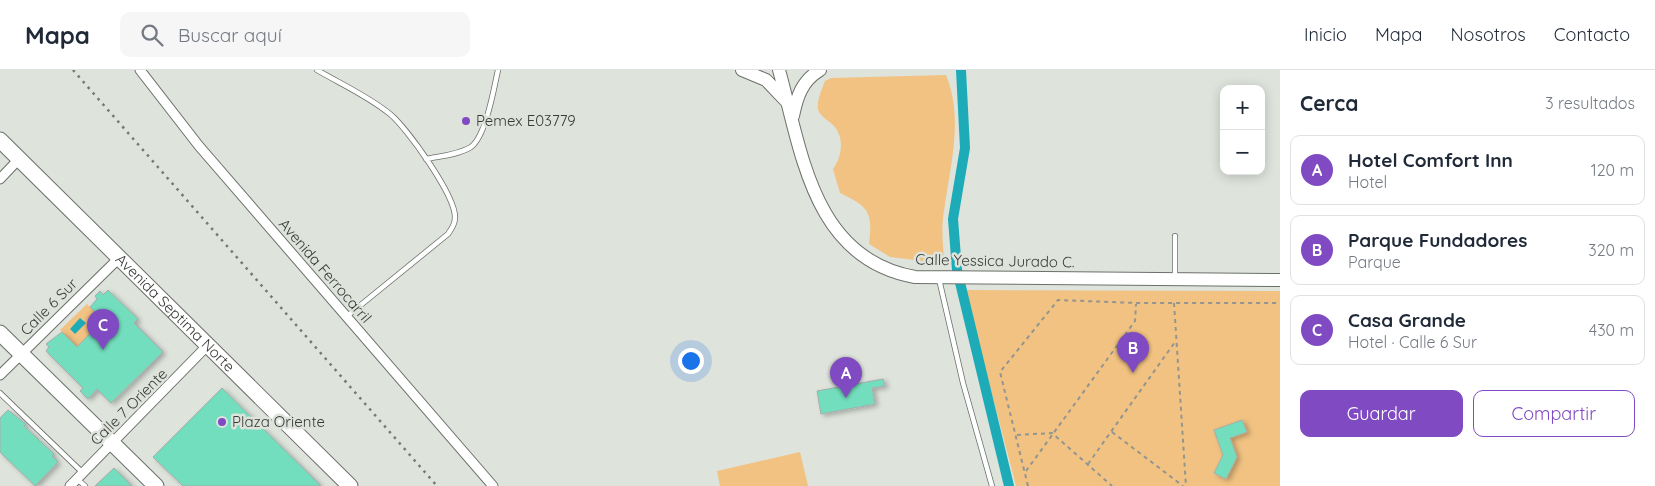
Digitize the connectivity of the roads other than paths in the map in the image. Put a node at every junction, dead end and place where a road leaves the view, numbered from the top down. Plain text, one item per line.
1 (140, 70) edge
2 (317, 70) edge
3 (498, 70) edge
4 (742, 70) edge
5 (779, 70) edge
6 (820, 70) edge
7 (788, 104) junction
8 (792, 118) junction
9 (0, 140) edge
10 (19, 159) junction
11 (426, 159) junction
12 (0, 179) edge
13 (1175, 236) dead end
14 (119, 258) junction
15 (938, 278) junction
16 (1175, 280) junction
17 (1280, 280) edge
18 (346, 317) junction
19 (0, 333) edge
20 (207, 346) junction
21 (21, 354) junction
22 (0, 375) edge
23 (0, 393) edge
24 (111, 444) junction
25 (80, 476) junction
26 (70, 486) edge
27 (85, 486) edge
28 (156, 486) edge
29 (350, 486) edge
30 (493, 486) edge
31 (992, 486) edge

1 - 18 street, Avenida Ferrocarril
2 - 11 lane
3 - 11 lane
4 - 7 main road
5 - 7 main road, Calle Yessica Jurado C.
6 - 8 main road
7 - 8 main road, Calle Yessica Jurado C.
8 - 15 main road, Calle Yessica Jurado C.
9 - 10 main road, Avenida Septima Norte
10 - 12 street
10 - 14 main road, Avenida Septima Norte
11 - 18 lane
13 - 16 lane
14 - 20 main road, Avenida Septima Norte
14 - 21 street, Calle 6 Sur
15 - 16 main road, Calle Yessica Jurado C.
15 - 31 lane
16 - 17 main road, Calle Yessica Jurado C.
18 - 30 street, Avenida Ferrocarril
19 - 21 main road
20 - 24 street, Calle 7 Oriente
20 - 29 main road, Avenida Septima Norte
21 - 22 street, Calle 6 Sur
21 - 24 main road
23 - 25 lane
24 - 25 street, Calle 7 Oriente
24 - 28 main road
25 - 26 street, Calle 7 Oriente
25 - 27 lane

